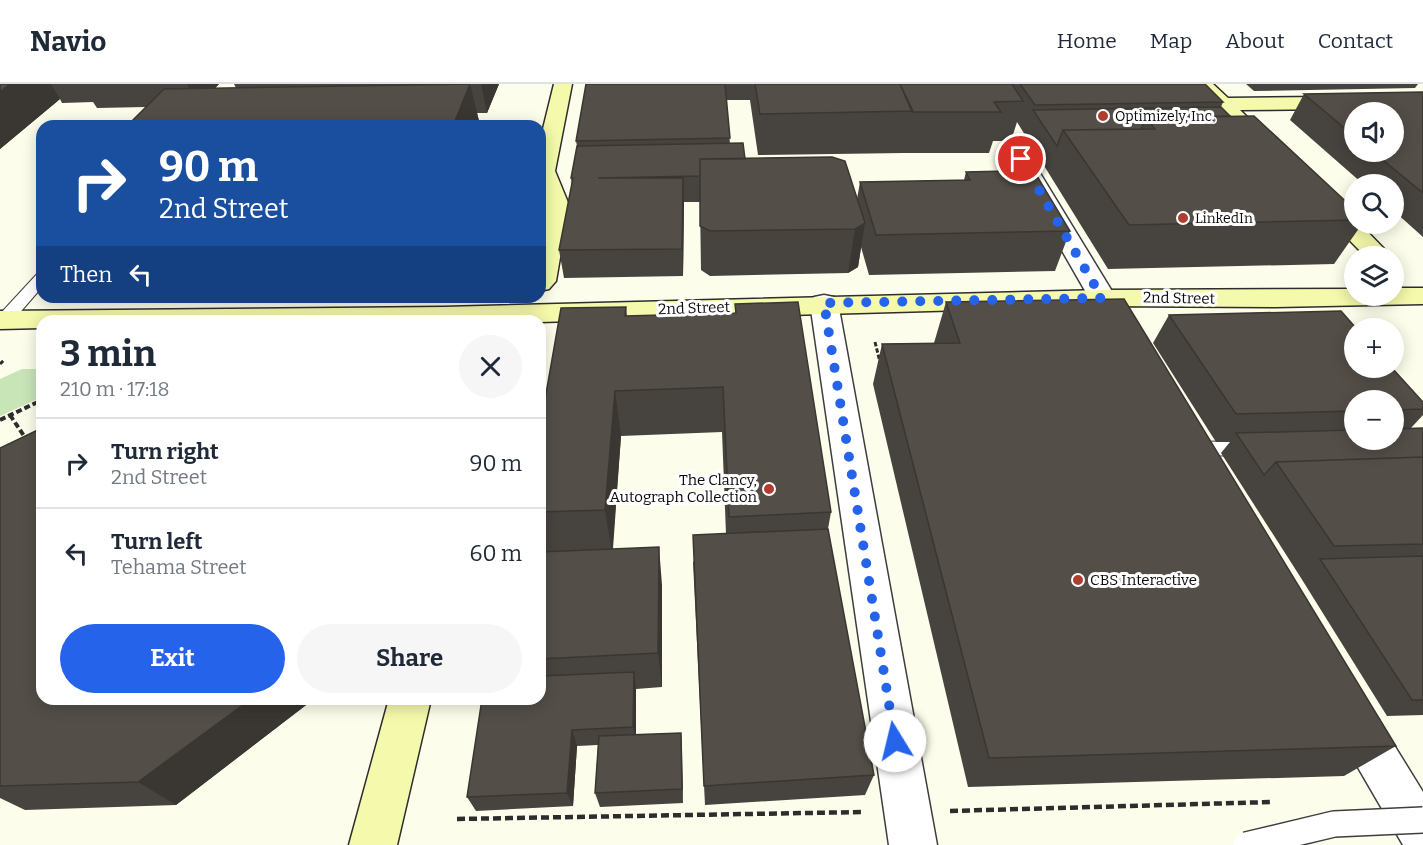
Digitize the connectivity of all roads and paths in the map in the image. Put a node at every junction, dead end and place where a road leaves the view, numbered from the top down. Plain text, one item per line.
1 (563, 84) edge
2 (1202, 84) edge
3 (1423, 102) edge
4 (1222, 104) junction
5 (546, 157) edge
6 (1279, 158) edge
7 (1021, 159) dead end
8 (546, 182) edge
9 (1310, 189) edge
10 (1370, 246) edge
11 (546, 265) edge
12 (1404, 280) edge
13 (36, 283) edge
14 (1422, 297) edge
15 (1102, 298) junction
16 (824, 303) junction
17 (513, 306) edge
18 (184, 315) edge
19 (36, 319) edge
20 (2, 320) edge
21 (875, 342) dead end
22 (1137, 357) edge
23 (4, 360) dead end
24 (889, 362) edge
25 (0, 364) edge
26 (36, 403) edge
27 (10, 415) junction
28 (1174, 418) edge
29 (0, 420) edge
30 (32, 447) edge
31 (1266, 447) edge
32 (1192, 449) junction
33 (1211, 480) edge
34 (1334, 686) edge
35 (408, 705) edge
36 (1423, 820) edge
37 (909, 828) edge
38 (1423, 836) edge
39 (373, 845) edge
40 (1246, 845) edge

1 - 5 street
2 - 4 street
3 - 4 street
4 - 6 street
7 - 15 street
8 - 11 street
9 - 10 street
12 - 14 street
13 - 20 lane
14 - 15 street, 2nd Street
15 - 16 street, 2nd Street
15 - 22 street
16 - 17 street, 2nd Street
16 - 37 street
17 - 18 street, 2nd Street
19 - 20 street, 2nd Street
21 - 24 path
23 - 25 path
26 - 27 path
27 - 29 path
27 - 30 path
28 - 32 street
31 - 32 lane
32 - 33 street
34 - 38 street
35 - 39 street
36 - 40 lane, bridge

